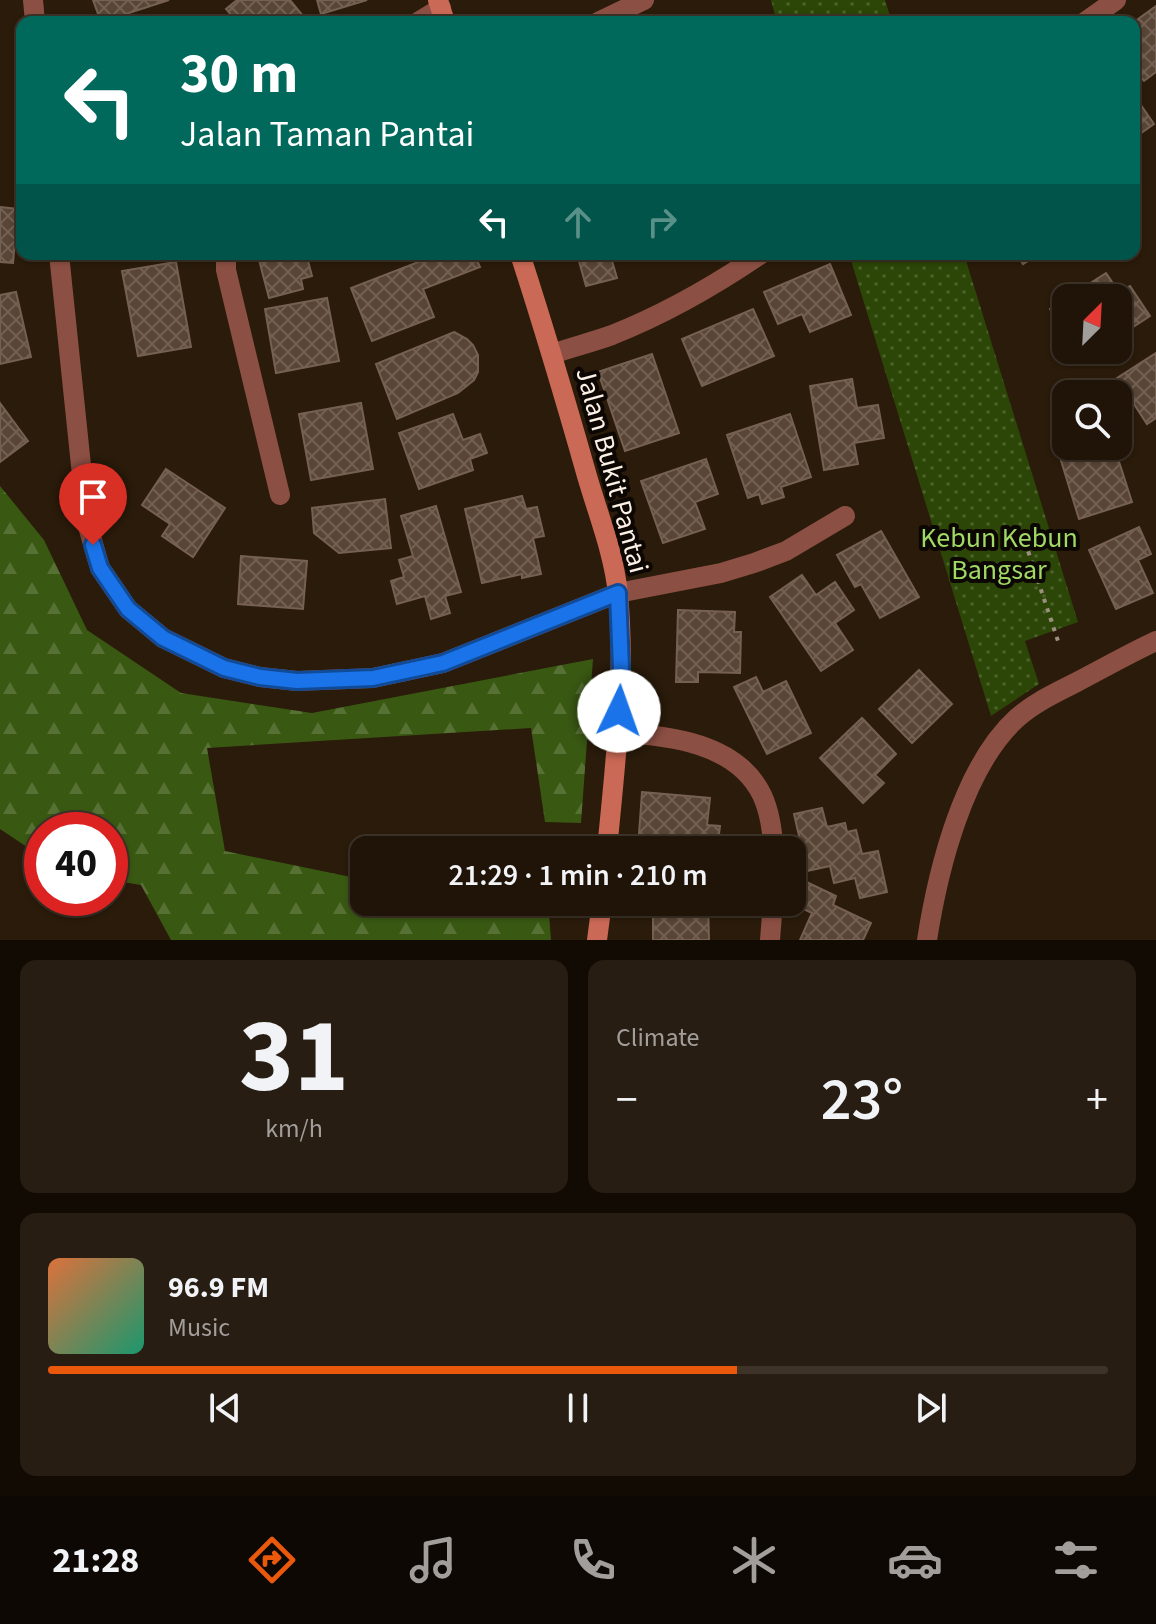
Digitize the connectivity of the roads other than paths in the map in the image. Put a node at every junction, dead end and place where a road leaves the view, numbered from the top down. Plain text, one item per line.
1 (644, 0) edge
2 (1116, 0) edge
3 (611, 16) edge
4 (1093, 16) edge
5 (60, 260) edge
6 (226, 260) edge
7 (522, 260) edge
8 (752, 260) edge
9 (552, 354) junction
10 (280, 495) dead end
11 (845, 516) dead end
12 (618, 593) junction
13 (1156, 641) edge
14 (618, 733) junction
15 (608, 836) edge
16 (773, 836) edge
17 (600, 916) edge
18 (772, 916) edge
19 (597, 940) edge
20 (770, 940) edge
21 (927, 940) edge

1 - 3 street
2 - 4 street
5 - 12 street
6 - 10 street
7 - 9 street, Jalan Bukit Pantai
8 - 9 street
9 - 12 street, Jalan Bukit Pantai
11 - 12 street
12 - 14 street, Jalan Bukit Pantai
13 - 21 street
14 - 15 street, Jalan Bukit Pantai
14 - 16 street
17 - 19 street
18 - 20 street

